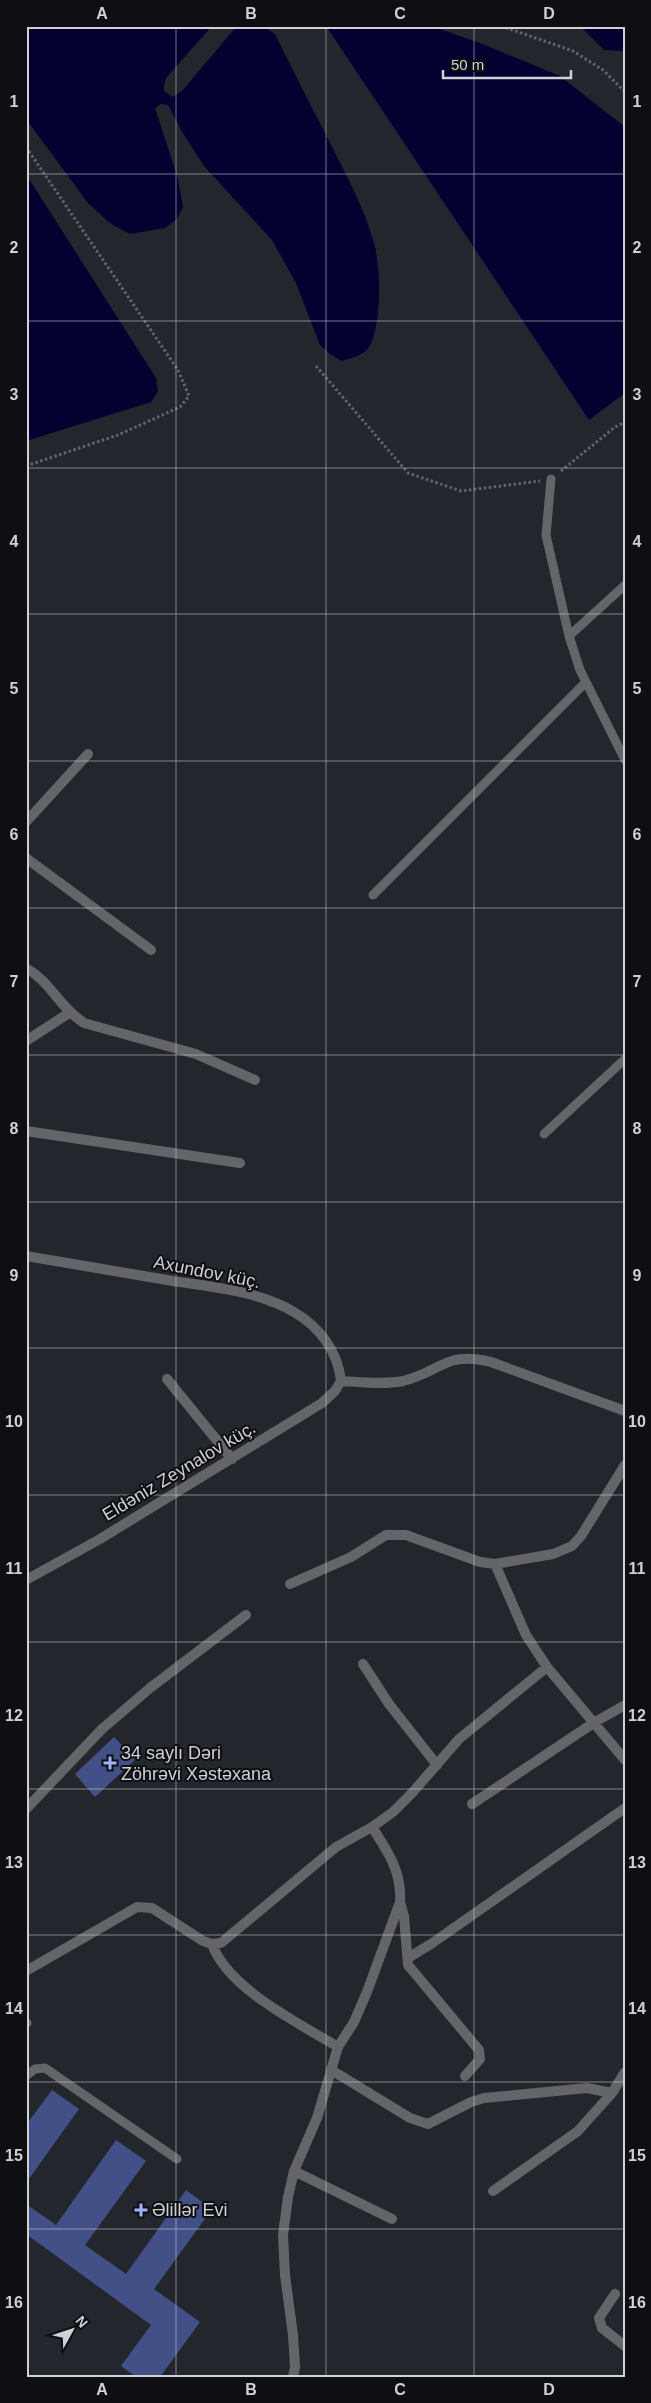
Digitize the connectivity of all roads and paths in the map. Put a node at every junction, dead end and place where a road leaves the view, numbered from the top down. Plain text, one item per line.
1 (501, 26) edge
2 (625, 92) edge
3 (26, 147) edge
4 (316, 366) dead end
5 (625, 422) edge
6 (26, 466) edge
7 (551, 479) junction
8 (625, 585) edge
9 (569, 636) junction
10 (586, 682) junction
11 (88, 754) dead end
12 (625, 760) edge
13 (26, 822) edge
14 (26, 858) edge
15 (373, 895) dead end
16 (151, 950) dead end
17 (26, 968) edge
18 (69, 1013) junction
19 (26, 1041) edge
20 (625, 1059) edge
21 (255, 1080) dead end
22 (26, 1131) edge
23 (544, 1134) dead end
24 (240, 1163) dead end
25 (26, 1256) edge
26 (167, 1379) dead end
27 (341, 1381) junction
28 (625, 1411) edge
29 (232, 1459) junction
30 (625, 1465) edge
31 (496, 1564) junction
32 (26, 1580) edge
33 (290, 1584) dead end
34 (246, 1615) dead end
35 (362, 1664) dead end
36 (547, 1667) junction
37 (625, 1706) edge
38 (595, 1722) junction
39 (625, 1760) edge
40 (437, 1765) junction
41 (472, 1804) dead end
42 (625, 1808) edge
43 (26, 1809) edge
44 (372, 1827) junction
45 (400, 1902) junction
46 (212, 1944) junction
47 (408, 1958) junction
48 (26, 1971) edge
49 (338, 2048) junction
50 (333, 2071) junction
51 (625, 2072) edge
52 (26, 2076) edge
53 (465, 2076) dead end
54 (612, 2093) junction
55 (177, 2159) dead end
56 (294, 2171) junction
57 (492, 2191) dead end
58 (392, 2219) dead end
59 (615, 2294) dead end
60 (625, 2346) edge
61 (294, 2377) edge

1 - 2 path
3 - 6 path
4 - 7 path
5 - 7 path
7 - 9 lane
8 - 9 lane
9 - 10 lane
10 - 12 lane
10 - 15 lane
11 - 13 street
14 - 16 street
17 - 18 street
18 - 19 street
18 - 21 street
20 - 23 lane
22 - 24 street
25 - 27 street, Axundov küç.
26 - 29 street
27 - 28 street
27 - 29 street, Eldəniz Zeynalov küç.
29 - 32 street, Eldəniz Zeynalov küç.
30 - 31 street
31 - 33 street
31 - 36 street
34 - 43 street
35 - 40 street
36 - 38 street
36 - 40 street
37 - 38 street
38 - 39 street
38 - 41 street
40 - 44 street
42 - 47 street
44 - 45 street
44 - 46 street
45 - 47 street
45 - 49 street
46 - 48 street
46 - 49 street
47 - 53 street
49 - 50 street
50 - 54 street
50 - 56 street
51 - 54 street
52 - 55 lane
54 - 57 street
56 - 58 street
56 - 61 street
59 - 60 street

